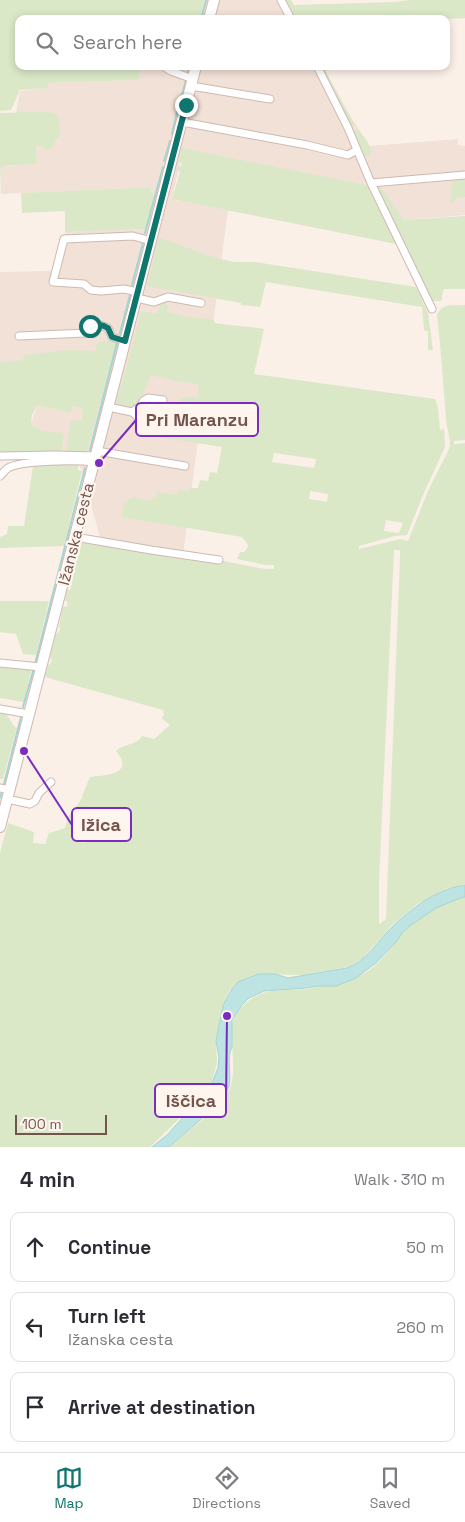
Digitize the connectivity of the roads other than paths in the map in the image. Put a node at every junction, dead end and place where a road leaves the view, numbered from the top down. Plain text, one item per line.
1 (214, 0) edge
2 (281, 0) edge
3 (210, 15) edge
4 (289, 15) edge
5 (168, 70) edge
6 (195, 70) edge
7 (319, 70) edge
8 (192, 82) junction
9 (270, 99) dead end
10 (182, 122) junction
11 (357, 150) junction
12 (465, 175) edge
13 (371, 183) junction
14 (151, 241) junction
15 (137, 295) junction
16 (201, 303) dead end
17 (432, 308) dead end
18 (19, 336) dead end
19 (125, 341) junction
20 (162, 400) dead end
21 (108, 407) junction
22 (132, 412) junction
23 (139, 421) dead end
24 (0, 456) edge
25 (96, 456) junction
26 (185, 466) dead end
27 (0, 476) edge
28 (75, 537) junction
29 (220, 560) dead end
30 (0, 663) edge
31 (41, 667) junction
32 (0, 708) edge
33 (29, 714) junction
34 (51, 782) dead end
35 (6, 792) edge
36 (0, 827) edge

1 - 3 street
2 - 4 street
5 - 8 street
6 - 8 street, Ižanska cesta
7 - 11 street
8 - 9 street
8 - 10 street, Ižanska cesta
10 - 11 street
10 - 14 street, Ižanska cesta
11 - 13 street
12 - 13 street
13 - 17 street
14 - 15 street, Ižanska cesta
14 - 15 street
15 - 16 street
15 - 19 street, Ižanska cesta
18 - 19 street
19 - 21 street, Ižanska cesta
20 - 22 street
21 - 22 street
21 - 25 street, Ižanska cesta
22 - 23 street
24 - 25 street
25 - 26 street
25 - 27 street
25 - 28 street, Ižanska cesta
28 - 29 street
28 - 31 street, Ižanska cesta
30 - 31 street
31 - 33 street, Ižanska cesta
32 - 33 street
33 - 35 street, Ižanska cesta
34 - 35 street
35 - 36 street, Ižanska cesta

